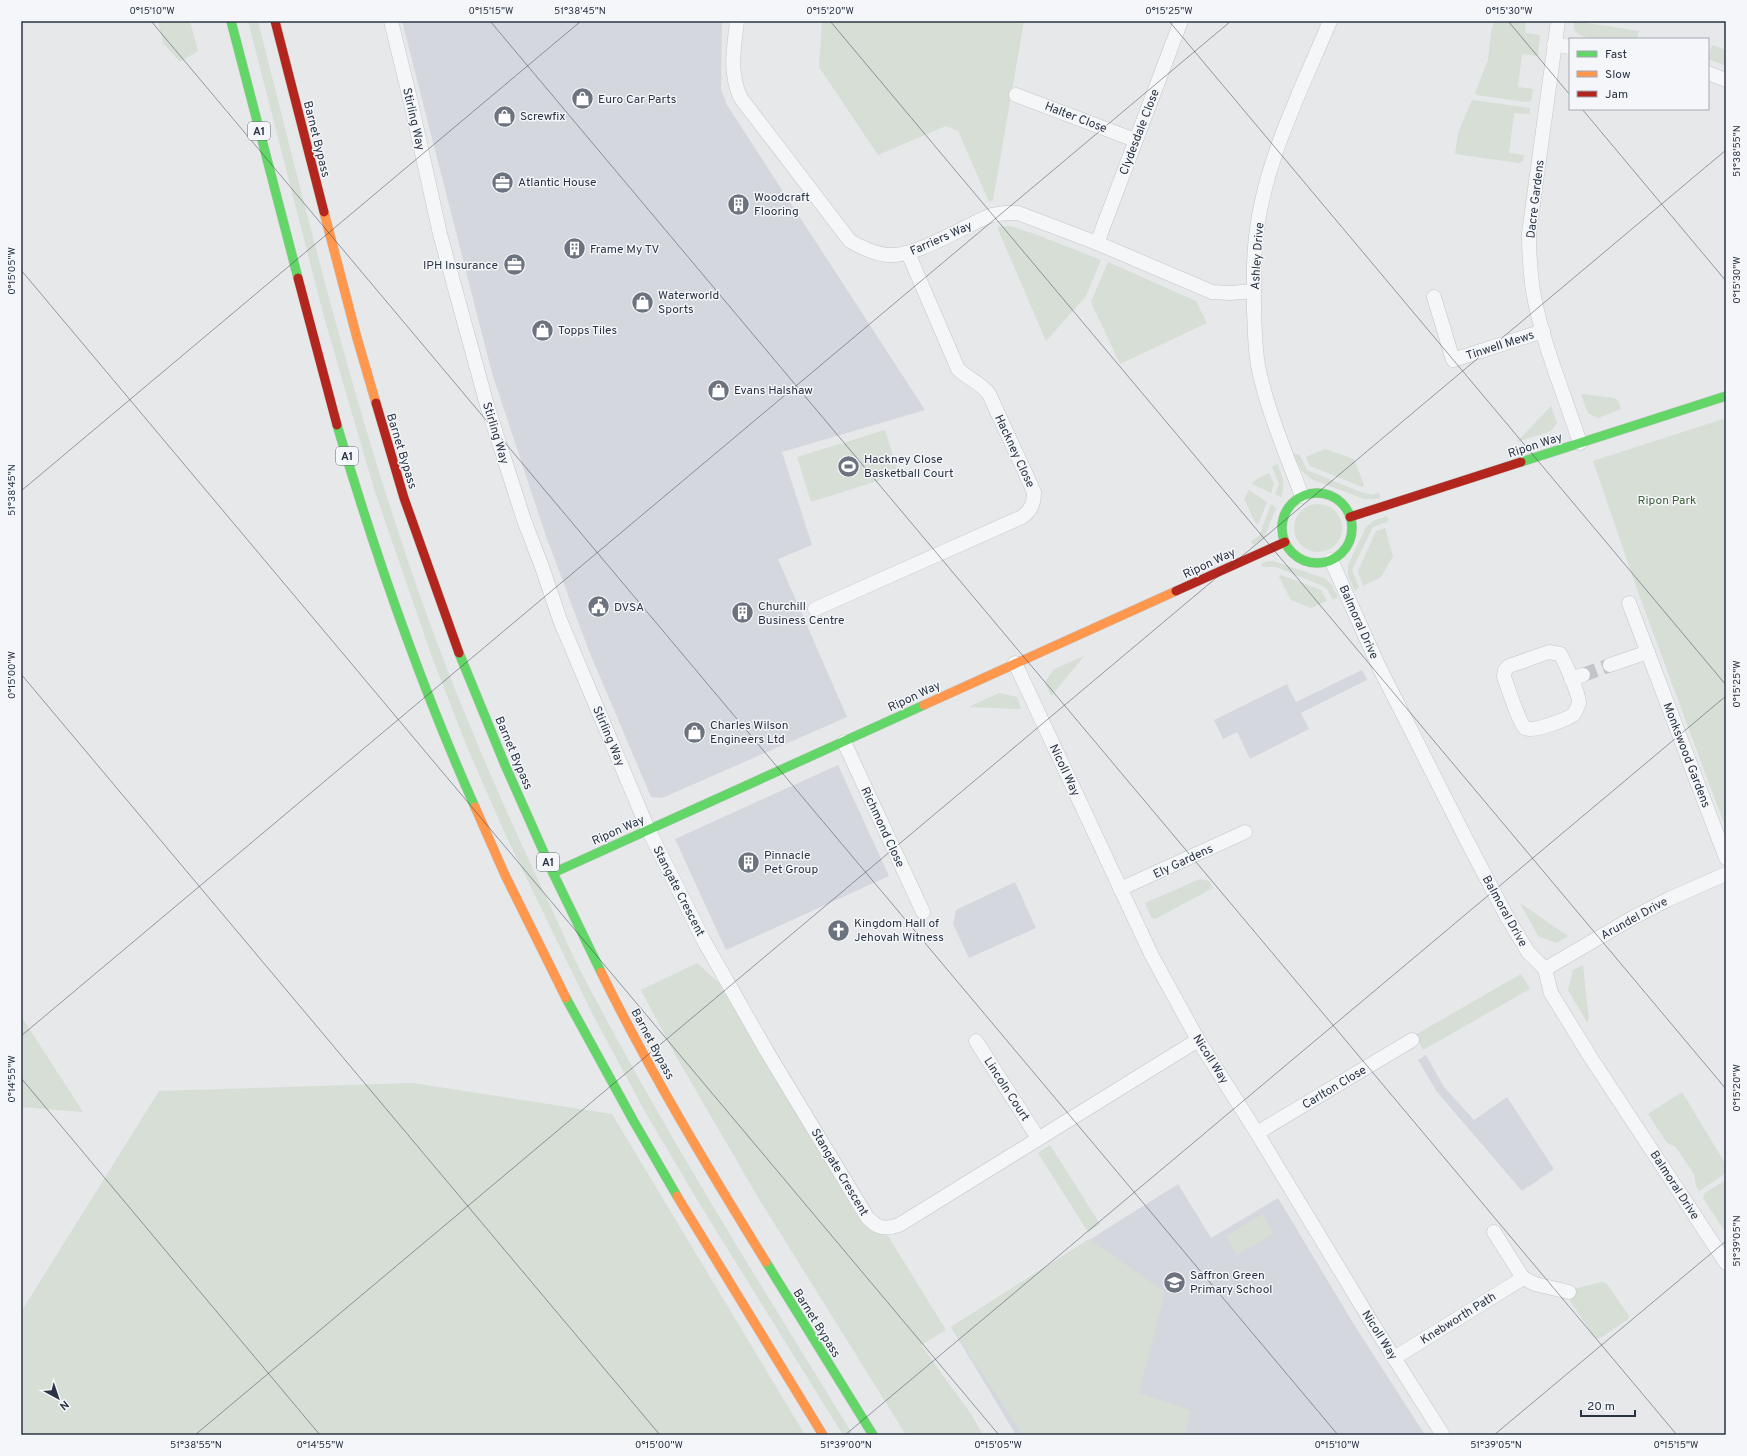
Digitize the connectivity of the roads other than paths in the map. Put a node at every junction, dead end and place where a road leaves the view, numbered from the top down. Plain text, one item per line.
1 (231, 21) edge
2 (275, 21) edge
3 (391, 21) edge
4 (737, 21) edge
5 (1181, 21) edge
6 (1330, 21) edge
7 (1558, 21) edge
8 (1554, 44) junction
9 (1569, 46) edge
10 (1709, 73) edge
11 (1726, 80) edge
12 (1016, 95) dead end
13 (1135, 140) junction
14 (1097, 243) junction
15 (908, 253) junction
16 (1254, 291) junction
17 (1434, 297) dead end
18 (1543, 331) junction
19 (1726, 396) edge
20 (1580, 443) junction
21 (1302, 496) junction
22 (1350, 517) junction
23 (1284, 542) junction
24 (1331, 560) junction
25 (1630, 603) dead end
26 (815, 609) dead end
27 (1648, 652) junction
28 (1016, 663) junction
29 (1610, 665) tunnel mouth
30 (1577, 677) joint
31 (844, 742) junction
32 (648, 829) junction
33 (1245, 832) dead end
34 (1726, 858) edge
35 (553, 873) junction
36 (1726, 874) edge
37 (1120, 889) junction
38 (922, 912) dead end
39 (1545, 969) junction
40 (1198, 1040) junction
41 (1412, 1040) dead end
42 (976, 1041) dead end
43 (1257, 1133) junction
44 (1038, 1138) junction
45 (1494, 1232) dead end
46 (1726, 1263) edge
47 (1523, 1278) junction
48 (1569, 1292) dead end
49 (1394, 1358) junction
50 (823, 1435) edge
51 (873, 1435) edge
52 (1443, 1435) edge

1 - 50 main road, A1
2 - 35 main road, Barnet Bypass / A1
3 - 32 street, Stirling Way
4 - 15 street, Farriers Way
5 - 13 street, Clydesdale Close
6 - 16 street, Ashley Drive
7 - 8 street, Dacre Gardens
8 - 9 street
8 - 18 street, Dacre Gardens
10 - 11 street
12 - 13 street, Halter Close
13 - 14 street, Clydesdale Close
14 - 15 street, Farriers Way
14 - 16 street, Farriers Way
15 - 26 street, Hackney Close
16 - 21 street, Ashley Drive
17 - 18 street, Tinwell Mews
18 - 20 street, Dacre Gardens
19 - 20 main road, Ripon Way
20 - 22 main road, Ripon Way
21 - 22 main road
21 - 23 main road
22 - 24 main road
23 - 24 main road
23 - 28 main road, Ripon Way
24 - 39 street, Balmoral Drive
25 - 27 street, Monkswood Gardens
27 - 29 street
27 - 34 street, Monkswood Gardens
28 - 31 main road, Ripon Way
28 - 37 street, Nicoll Way
30 - 30 street
31 - 32 main road, Ripon Way
31 - 38 street, Richmond Close
32 - 35 main road, Ripon Way
32 - 44 street, Stangate Crescent
33 - 37 street, Ely Gardens
35 - 51 main road, Barnet Bypass / A1
36 - 39 street, Arundel Drive
37 - 40 street, Nicoll Way
39 - 46 street, Balmoral Drive
40 - 43 street, Nicoll Way
40 - 44 street, Stangate Crescent
41 - 43 street, Carlton Close
42 - 44 street, Lincoln Court
43 - 49 street, Nicoll Way
45 - 47 street
47 - 48 street
47 - 49 street, Knebworth Path
49 - 52 street, Nicoll Way

